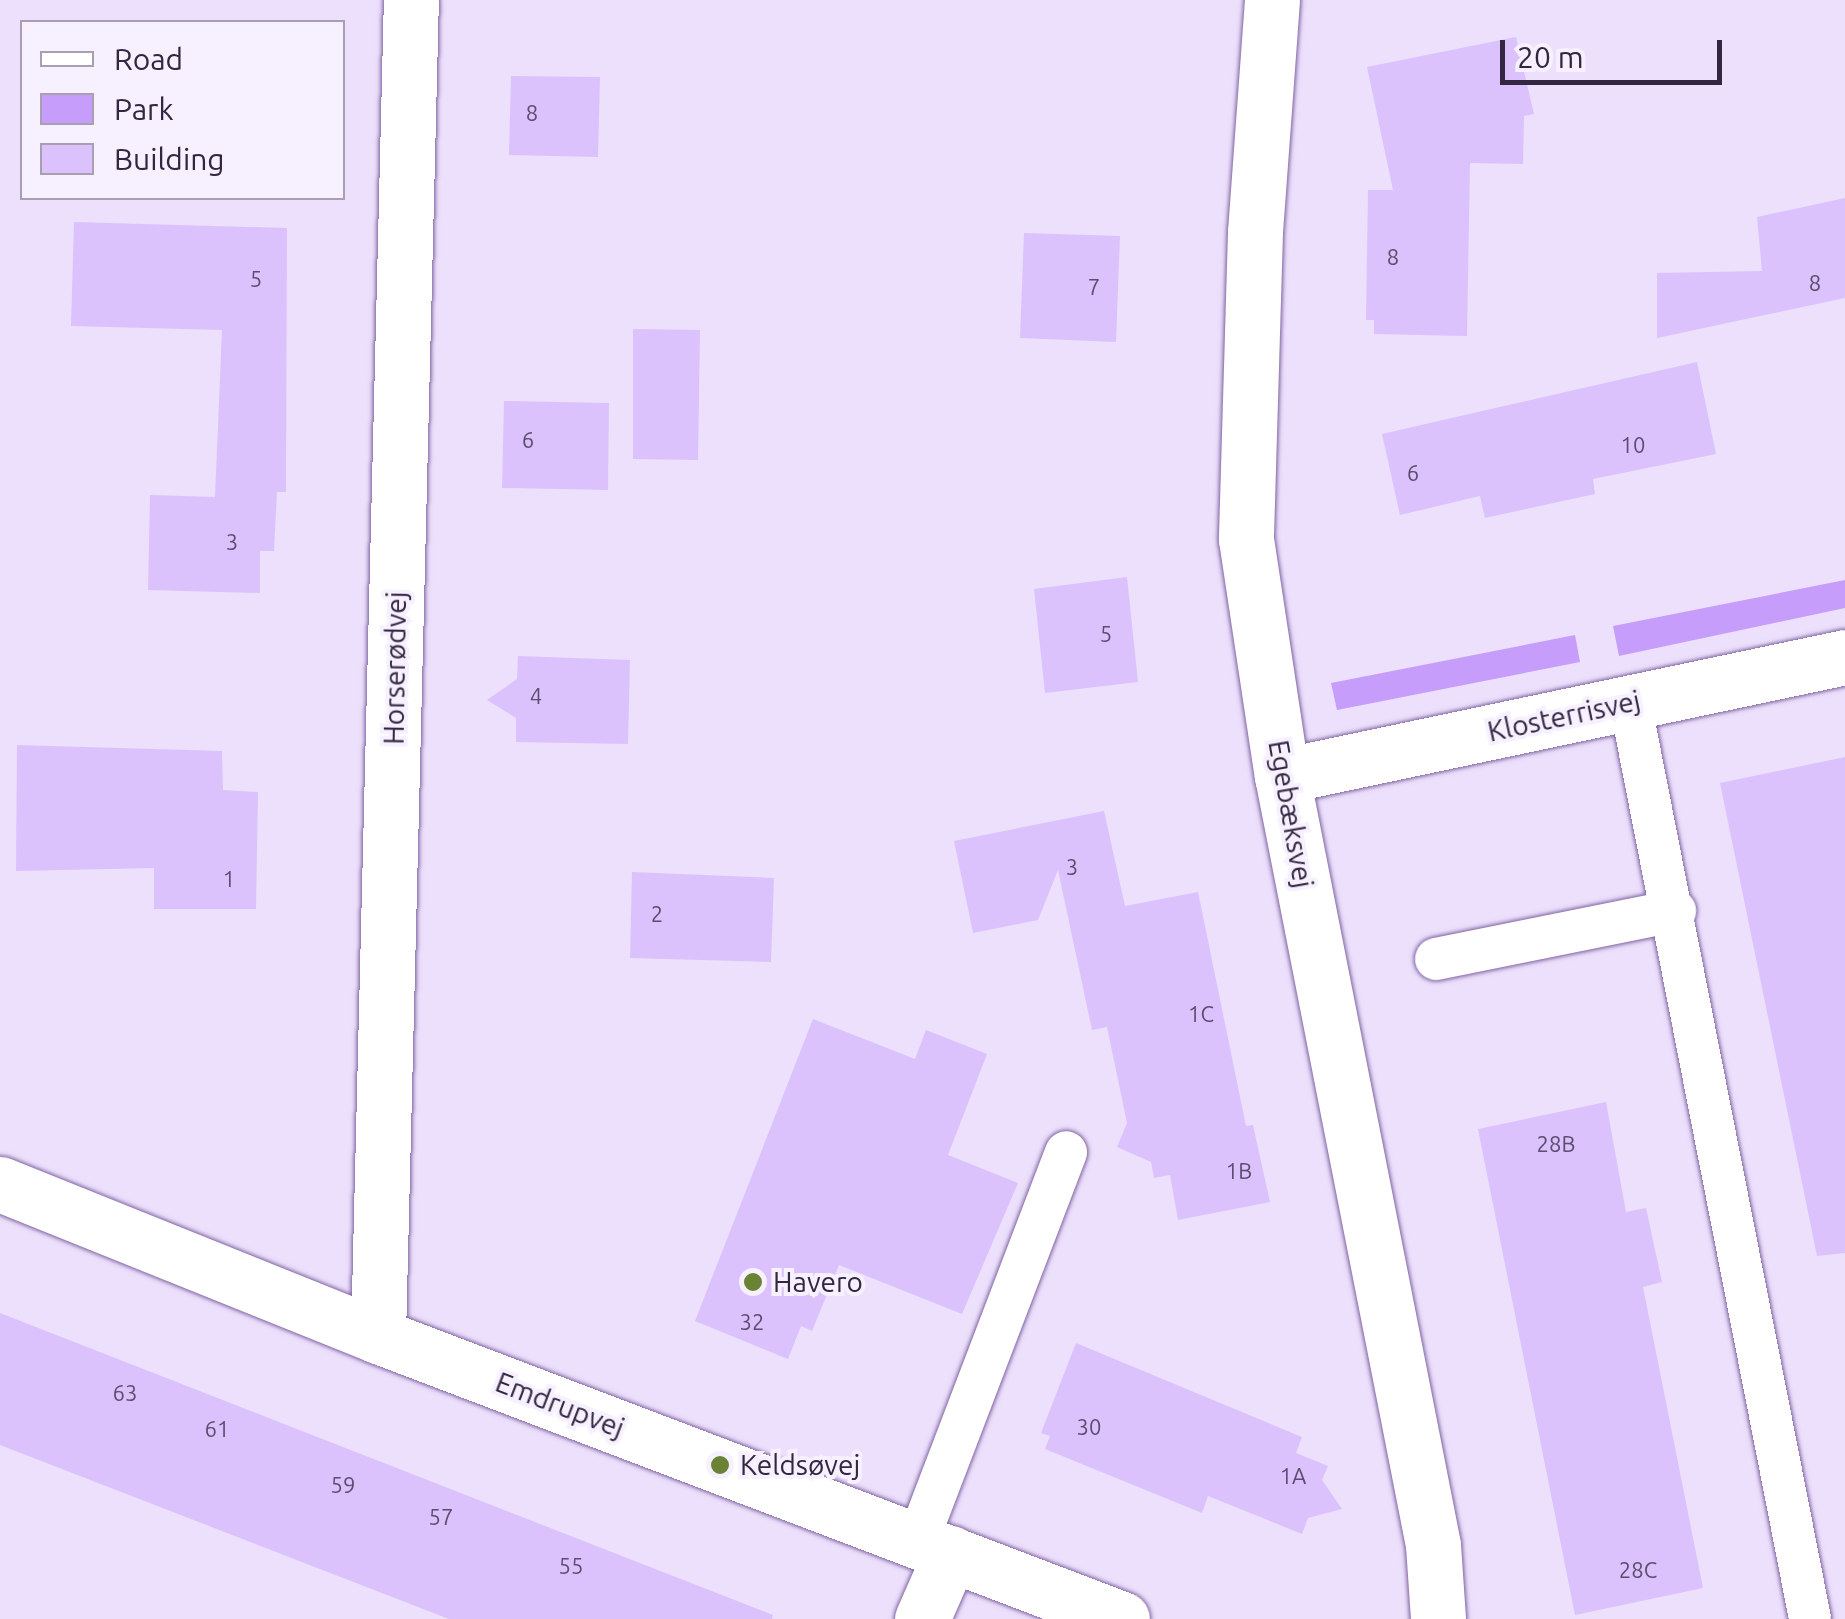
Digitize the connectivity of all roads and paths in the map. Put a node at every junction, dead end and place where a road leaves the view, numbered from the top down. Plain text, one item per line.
1 (411, 0) edge
2 (1272, 0) edge
3 (1845, 657) edge
4 (1630, 702) junction
5 (1282, 776) junction
6 (1676, 912) junction
7 (1436, 959) dead end
8 (1066, 1152) dead end
9 (0, 1184) edge
10 (378, 1336) junction
11 (934, 1547) junction
12 (922, 1619) edge
13 (1122, 1619) edge
14 (1438, 1619) edge
15 (1810, 1619) edge

1 - 10 street, Horserødvej
2 - 5 street, Egebæksvej
3 - 4 street, Klosterrisvej
4 - 5 street, Klosterrisvej
4 - 6 lane
5 - 14 street, Egebæksvej
6 - 7 lane
6 - 15 lane
8 - 11 lane
9 - 10 street, Emdrupvej
10 - 11 street, Emdrupvej
11 - 12 street
11 - 13 street, Emdrupvej

